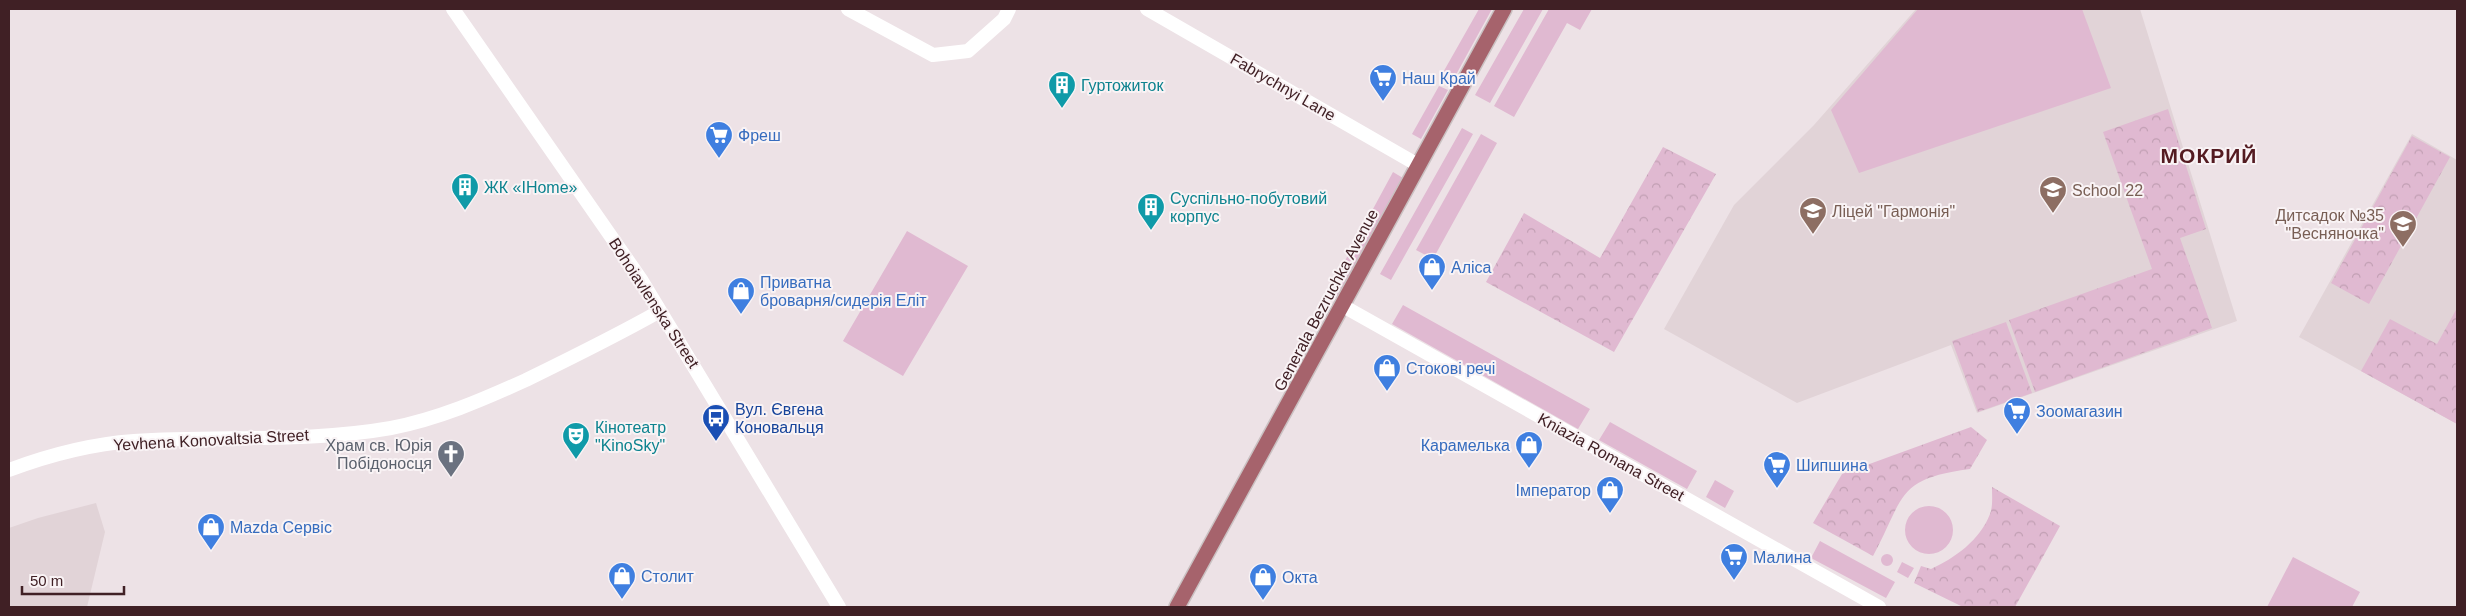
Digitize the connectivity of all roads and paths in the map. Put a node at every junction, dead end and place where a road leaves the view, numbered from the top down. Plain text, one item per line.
1 (453, 9) edge
2 (848, 9) edge
3 (1009, 9) edge
4 (1147, 9) edge
5 (1504, 9) edge
6 (1418, 165) junction
7 (1343, 306) junction
8 (660, 311) junction
9 (9, 470) edge
10 (839, 607) edge
11 (1177, 607) edge
12 (1879, 607) edge

1 - 8 street, Bohoiavlenska Street
2 - 3 street
4 - 6 street, Fabrychnyi Lane
5 - 6 main road, Generala Bezruchka Avenue
6 - 7 main road, Generala Bezruchka Avenue
7 - 11 main road, Generala Bezruchka Avenue
7 - 12 street, Kniazia Romana Street
8 - 9 street, Yevhena Konovaltsia Street
8 - 10 street, Bohoiavlenska Street

